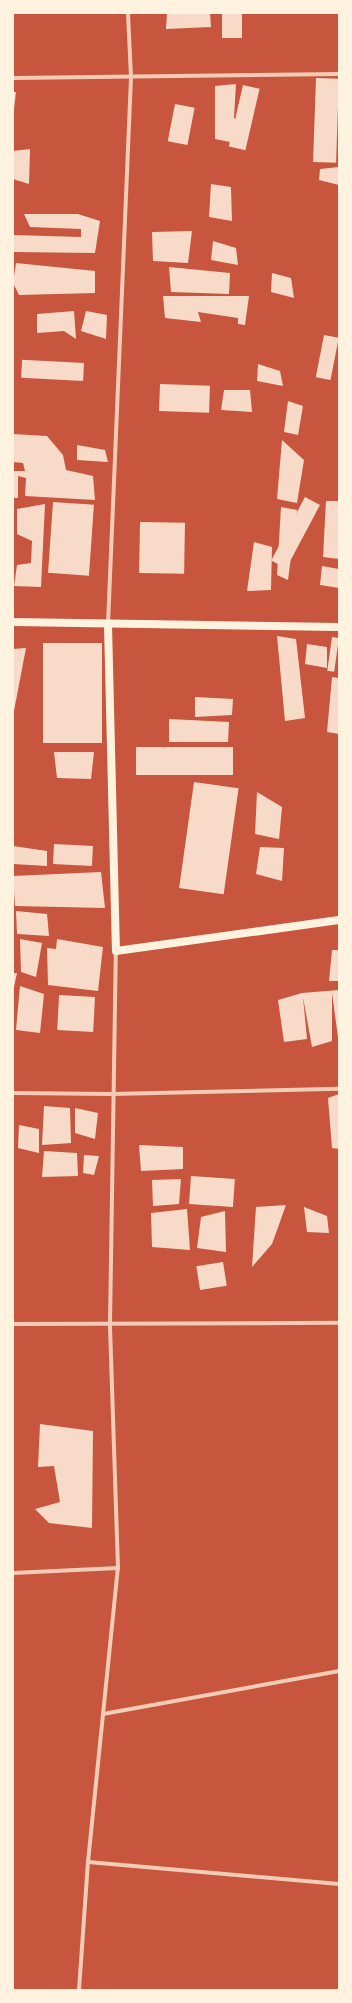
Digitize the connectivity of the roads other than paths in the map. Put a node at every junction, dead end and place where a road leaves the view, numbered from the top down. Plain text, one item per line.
1 (128, 13) edge
2 (339, 74) edge
3 (131, 77) junction
4 (13, 78) edge
5 (13, 622) edge
6 (108, 625) junction
7 (339, 627) edge
8 (339, 920) edge
9 (116, 952) junction
10 (339, 1089) edge
11 (13, 1093) edge
12 (112, 1094) junction
13 (110, 1323) junction
14 (339, 1323) edge
15 (13, 1324) edge
16 (118, 1568) junction
17 (13, 1573) edge
18 (339, 1672) edge
19 (103, 1714) junction
20 (88, 1862) junction
21 (339, 1884) edge
22 (79, 1990) edge

1 - 3 street
2 - 3 street
3 - 4 street
3 - 6 street
5 - 6 main road
6 - 7 main road
6 - 9 main road
8 - 9 main road
9 - 12 street
10 - 12 street
11 - 12 street
12 - 13 street
13 - 14 street
13 - 15 street
13 - 16 street
16 - 17 street
16 - 19 street
18 - 19 street
19 - 20 street
20 - 21 street
20 - 22 street

